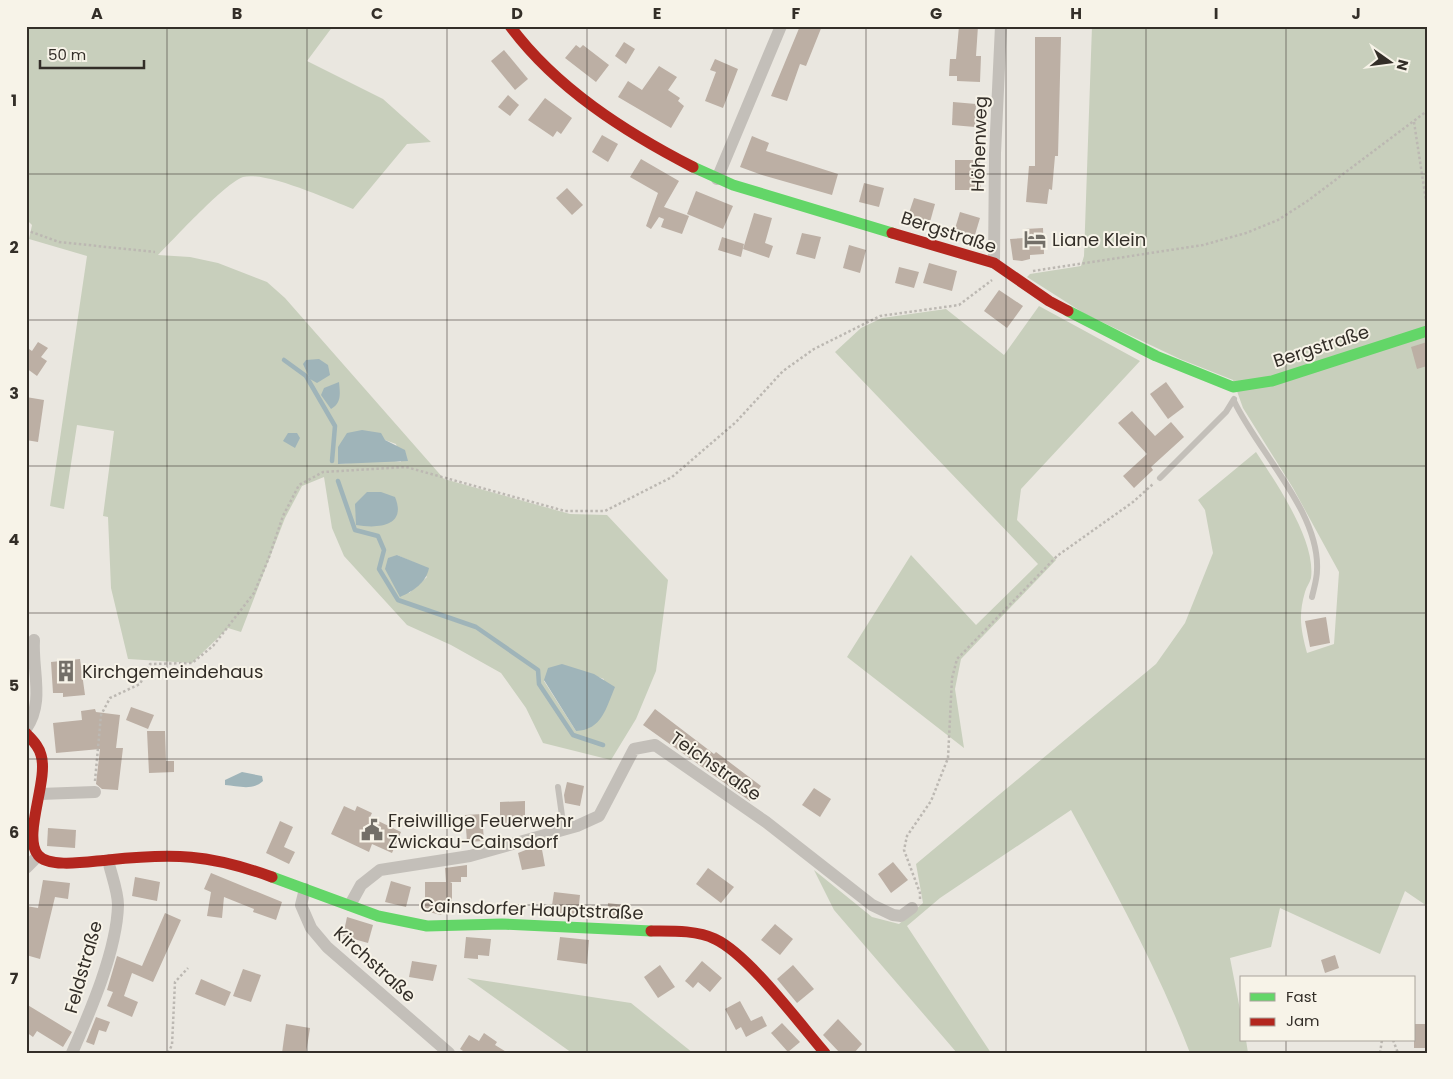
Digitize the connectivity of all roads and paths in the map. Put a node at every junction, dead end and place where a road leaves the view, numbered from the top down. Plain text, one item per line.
1 (510, 26) edge
2 (781, 26) edge
3 (1001, 26) edge
4 (1427, 111) edge
5 (1414, 122) junction
6 (717, 179) junction
7 (1427, 208) edge
8 (26, 230) edge
9 (155, 252) dead end
10 (998, 266) junction
11 (1015, 278) junction
12 (1427, 331) edge
13 (1233, 388) junction
14 (1234, 401) junction
15 (1160, 478) joint
16 (1312, 597) dead end
17 (34, 640) dead end
18 (26, 729) edge
19 (26, 733) edge
20 (558, 787) dead end
21 (94, 792) joint
22 (40, 794) junction
23 (564, 830) junction
24 (38, 856) junction
25 (108, 860) junction
26 (26, 868) edge
27 (305, 889) junction
28 (350, 905) junction
29 (912, 908) joint
30 (188, 968) dead end
31 (72, 1053) edge
32 (168, 1053) edge
33 (449, 1053) edge
34 (825, 1053) edge

1 - 6 street, Bergstraße
2 - 6 street
3 - 10 street, Höhenweg
4 - 5 path
5 - 7 path
5 - 11 path
6 - 10 street, Bergstraße
8 - 9 path
10 - 11 street, Bergstraße
10 - 21 path
11 - 13 street, Bergstraße
12 - 13 street, Bergstraße
13 - 14 lane
14 - 15 lane
14 - 16 lane
15 - 29 path
17 - 18 street
19 - 22 street
20 - 23 lane
21 - 22 street
22 - 24 street
23 - 28 street, Teichstraße
23 - 29 street, Teichstraße
24 - 25 street, Cainsdorfer Hauptstraße
24 - 26 street
25 - 27 street, Cainsdorfer Hauptstraße
25 - 31 street, Feldstraße
27 - 28 street, Cainsdorfer Hauptstraße
27 - 33 street, Kirchstraße
28 - 34 street, Cainsdorfer Hauptstraße
30 - 32 path

